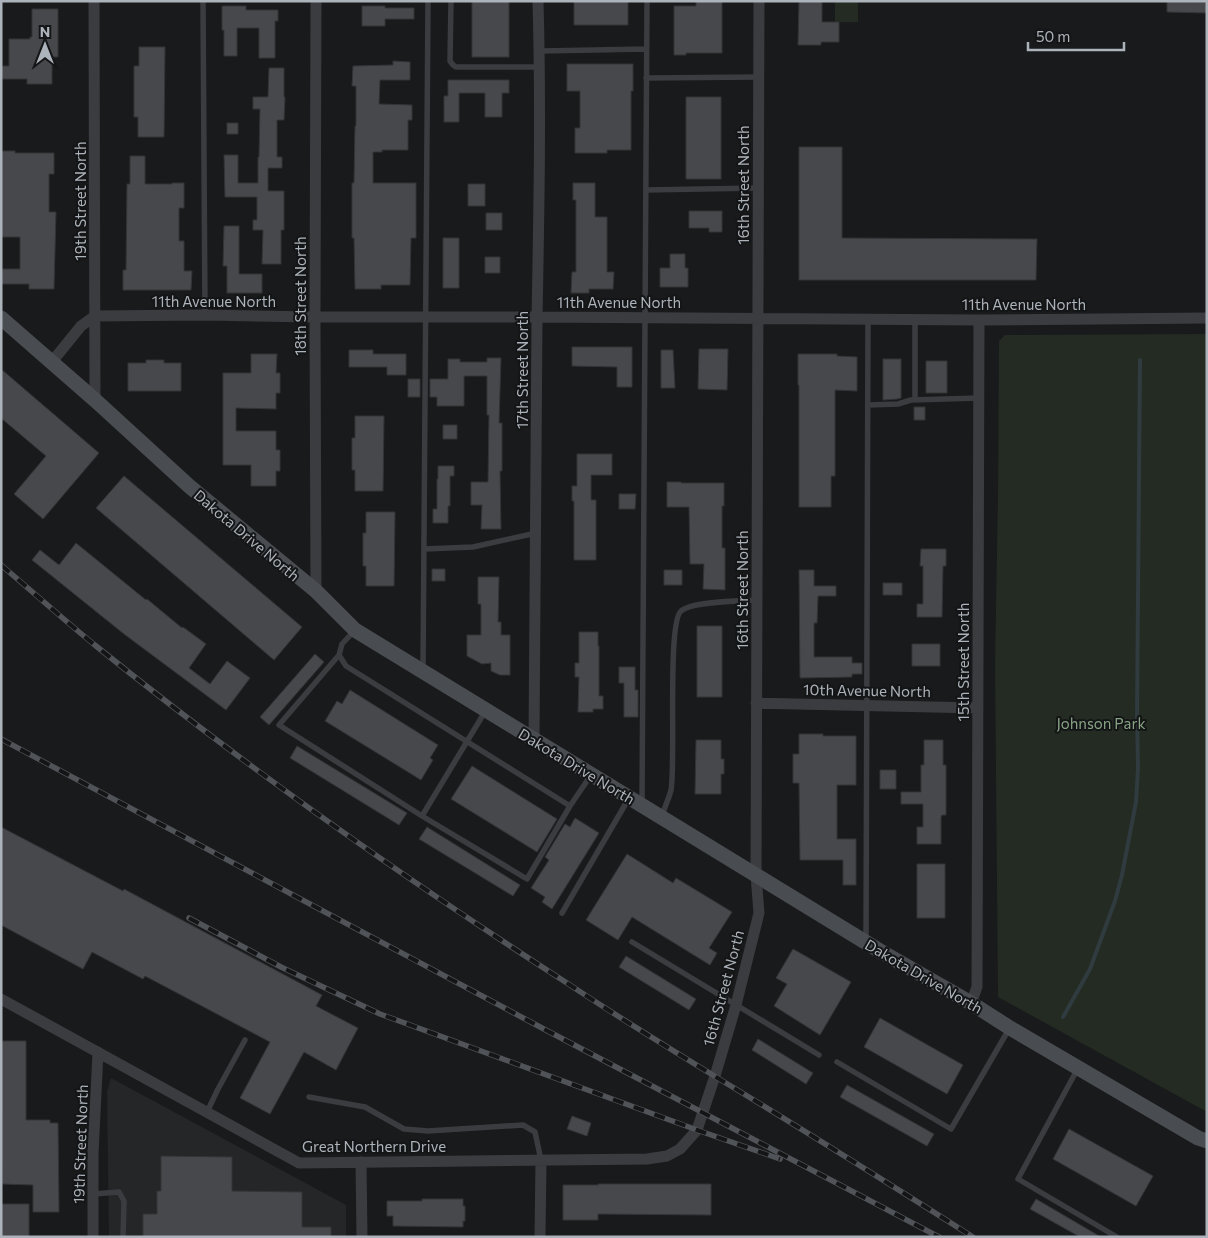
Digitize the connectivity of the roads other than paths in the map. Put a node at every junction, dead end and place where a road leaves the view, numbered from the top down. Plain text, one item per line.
1 (94, 1) edge
2 (203, 1) edge
3 (316, 1) edge
4 (428, 1) edge
5 (451, 1) edge
6 (538, 1) edge
7 (647, 1) edge
8 (759, 1) edge
9 (646, 49) junction
10 (540, 51) junction
11 (540, 67) junction
12 (759, 77) junction
13 (646, 78) junction
14 (758, 188) junction
15 (646, 190) junction
16 (205, 315) junction
17 (94, 316) junction
18 (315, 317) junction
19 (426, 317) junction
20 (538, 317) junction
21 (1, 318) edge
22 (646, 318) junction
23 (758, 318) junction
24 (1207, 318) edge
25 (868, 319) junction
26 (915, 319) junction
27 (979, 320) junction
28 (51, 362) junction
29 (978, 398) junction
30 (95, 400) junction
31 (915, 400) junction
32 (868, 405) junction
33 (536, 533) junction
34 (424, 549) junction
35 (316, 591) junction
36 (757, 600) junction
37 (355, 630) junction
38 (339, 655) junction
39 (423, 672) junction
40 (756, 703) junction
41 (867, 705) junction
42 (978, 708) junction
43 (486, 710) junction
44 (534, 740) junction
45 (467, 742) junction
46 (591, 775) junction
47 (629, 798) junction
48 (570, 806) junction
49 (642, 806) junction
50 (422, 816) junction
51 (661, 817) junction
52 (756, 875) junction
53 (562, 913) dead end
54 (632, 942) dead end
55 (866, 942) junction
56 (1, 999) edge
57 (971, 1003) junction
58 (736, 1005) junction
59 (1010, 1028) junction
60 (245, 1040) dead end
61 (98, 1052) junction
62 (819, 1055) dead end
63 (837, 1062) dead end
64 (1078, 1068) junction
65 (309, 1097) dead end
66 (207, 1112) junction
67 (1207, 1141) edge
68 (667, 1156) joint
69 (541, 1160) junction
70 (361, 1162) junction
71 (93, 1194) junction
72 (93, 1237) edge
73 (123, 1237) edge
74 (362, 1237) edge
75 (540, 1237) edge
76 (1117, 1237) edge

1 - 17 street, 19th Street North
2 - 16 lane
3 - 18 street, 18th Street North
4 - 19 lane
5 - 11 lane
6 - 10 street, 17th Street North
7 - 9 lane
8 - 12 street, 16th Street North
9 - 10 lane
9 - 13 lane
10 - 11 street, 17th Street North
11 - 20 street, 17th Street North
12 - 13 lane
12 - 14 street, 16th Street North
13 - 15 lane
14 - 15 lane
14 - 23 street, 16th Street North
15 - 22 lane
16 - 17 street, 11th Avenue North
16 - 18 street, 11th Avenue North
17 - 28 street
17 - 30 street, 19th Street North
18 - 19 street, 11th Avenue North
18 - 35 street, 18th Street North
19 - 20 street, 11th Avenue North
19 - 34 lane
20 - 22 street, 11th Avenue North
20 - 33 street, 17th Street North
21 - 28 street, Dakota Drive North
22 - 23 street, 11th Avenue North
22 - 49 lane
23 - 25 street, 11th Avenue North
23 - 36 street, 16th Street North
24 - 27 street, 11th Avenue North
25 - 26 street, 11th Avenue North
25 - 32 lane
26 - 27 street, 11th Avenue North
26 - 31 lane
27 - 29 street, 15th Street North
28 - 30 street, Dakota Drive North
29 - 31 lane
29 - 42 street, 15th Street North
30 - 35 street, Dakota Drive North
31 - 32 lane
32 - 41 lane
33 - 34 lane
33 - 44 street, 17th Street North
34 - 39 lane
35 - 37 street, Dakota Drive North
36 - 40 street, 16th Street North
36 - 51 lane
37 - 38 lane
37 - 39 street, Dakota Drive North
38 - 45 lane
38 - 50 lane
39 - 43 street, Dakota Drive North
40 - 41 street, 10th Avenue North
40 - 52 street, 16th Street North
41 - 42 street, 10th Avenue North
41 - 55 lane
42 - 57 street, 15th Street North
43 - 44 street, Dakota Drive North
43 - 45 lane
44 - 46 street, Dakota Drive North
45 - 48 lane
45 - 50 lane
46 - 47 street, Dakota Drive North
46 - 48 lane
47 - 49 street, Dakota Drive North
47 - 53 lane
48 - 50 lane
49 - 51 street, Dakota Drive North
51 - 52 street, Dakota Drive North
52 - 55 street, Dakota Drive North
52 - 58 street, 16th Street North
54 - 58 lane
55 - 57 street, Dakota Drive North
56 - 61 street, Great Northern Drive
57 - 59 street, Dakota Drive North
58 - 62 lane
58 - 68 street, 16th Street North
59 - 63 lane
59 - 64 street, Dakota Drive North
60 - 66 lane
61 - 66 street, Great Northern Drive
61 - 71 street, 19th Street North
64 - 67 street, Dakota Drive North
64 - 76 lane
65 - 69 lane
66 - 70 street, Great Northern Drive
68 - 69 street, Great Northern Drive
69 - 70 street, Great Northern Drive
69 - 75 street
70 - 74 street
71 - 72 street, 19th Street North
71 - 73 lane

